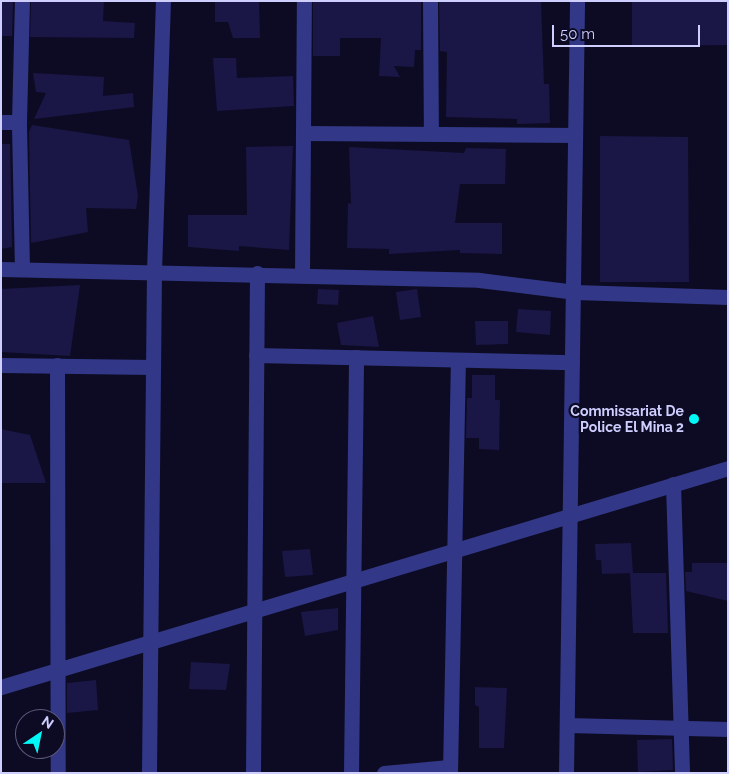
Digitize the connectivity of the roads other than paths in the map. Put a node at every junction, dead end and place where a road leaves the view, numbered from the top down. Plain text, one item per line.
1 (22, 1) edge
2 (163, 1) edge
3 (304, 1) edge
4 (430, 1) edge
5 (577, 1) edge
6 (1, 122) edge
7 (19, 122) junction
8 (431, 132) junction
9 (304, 133) junction
10 (575, 135) junction
11 (1, 269) edge
12 (22, 269) junction
13 (154, 271) junction
14 (257, 273) junction
15 (302, 274) junction
16 (575, 292) junction
17 (728, 297) edge
18 (256, 355) junction
19 (356, 357) junction
20 (458, 360) junction
21 (572, 362) junction
22 (1, 365) edge
23 (57, 365) junction
24 (153, 367) junction
25 (728, 468) edge
26 (674, 484) junction
27 (570, 514) junction
28 (456, 550) junction
29 (354, 579) junction
30 (255, 611) junction
31 (150, 642) junction
32 (58, 670) junction
33 (1, 687) edge
34 (567, 725) junction
35 (681, 728) junction
36 (728, 728) edge
37 (450, 770) edge
38 (58, 773) edge
39 (149, 773) edge
40 (253, 773) edge
41 (351, 773) edge
42 (384, 773) edge
43 (566, 773) edge
44 (682, 773) edge

1 - 7 street
2 - 13 street
3 - 9 street
4 - 8 street
5 - 10 street
6 - 7 street
7 - 12 street
8 - 9 street
8 - 10 street
9 - 15 street
10 - 16 street
11 - 12 street
12 - 13 street
13 - 14 street
13 - 24 street
14 - 15 street
14 - 18 street
15 - 16 street
16 - 17 street
16 - 21 street
18 - 19 street
18 - 30 street
19 - 20 street
19 - 29 street
20 - 21 street
20 - 28 street
21 - 27 street
22 - 23 street
23 - 24 street
23 - 32 street
24 - 31 street
25 - 26 street
26 - 27 street
26 - 35 street
27 - 28 street
27 - 34 street
28 - 29 street
28 - 37 street
29 - 30 street
29 - 41 street
30 - 31 street
30 - 40 street
31 - 32 street
31 - 39 street
32 - 33 street
32 - 38 street
34 - 35 street
34 - 43 street
35 - 36 street
35 - 44 street
37 - 42 street

